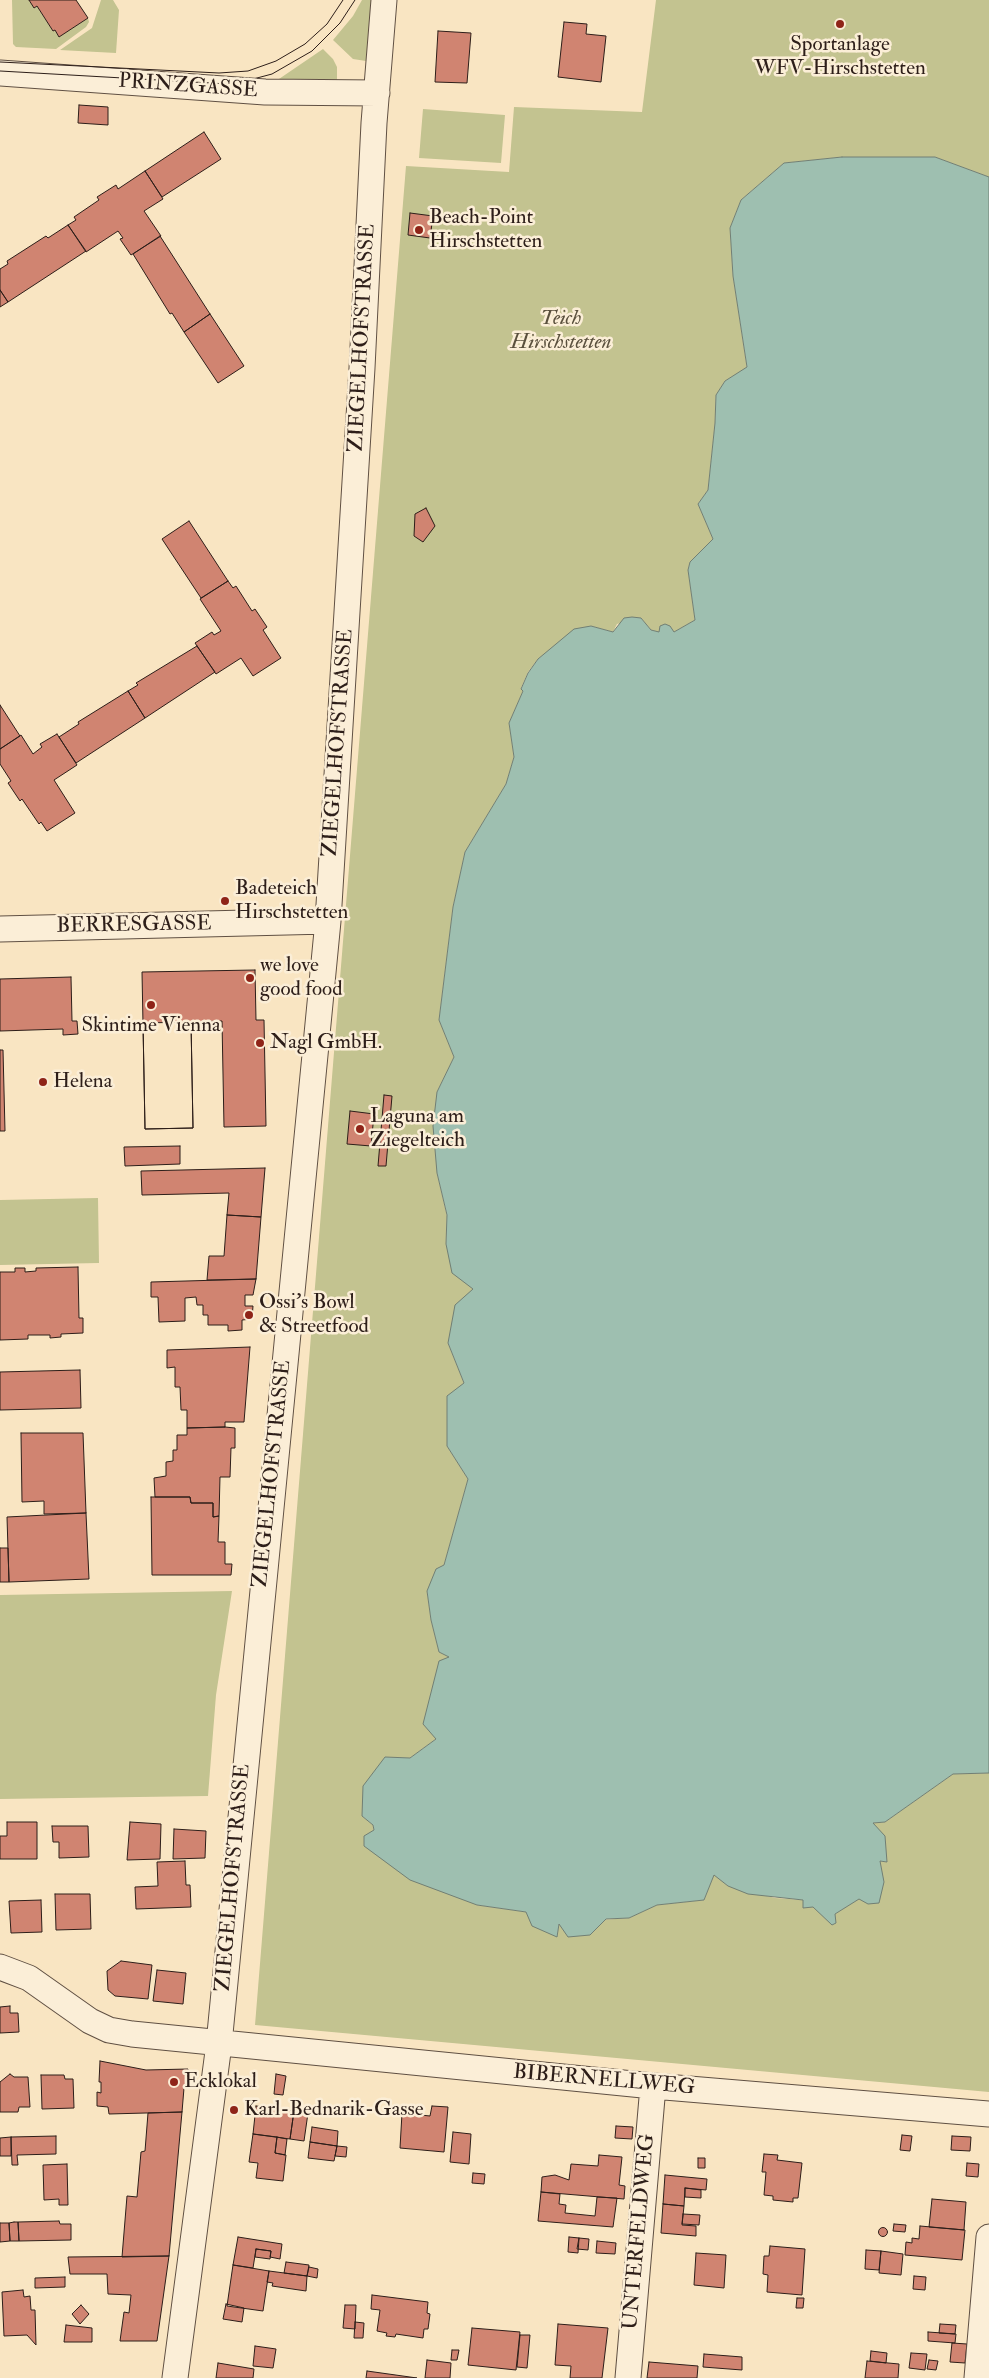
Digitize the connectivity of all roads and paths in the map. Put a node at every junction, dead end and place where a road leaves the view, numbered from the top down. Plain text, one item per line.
1 (384, 0) edge
2 (0, 73) edge
3 (377, 93) junction
4 (328, 921) junction
5 (0, 930) edge
6 (0, 1967) edge
7 (219, 2044) junction
8 (652, 2086) junction
9 (989, 2114) edge
10 (989, 2237) edge
11 (175, 2378) edge
12 (628, 2378) edge
13 (977, 2378) edge

1 - 3 street, ZIEGELHOFSTRASSE
2 - 3 street, PRINZGASSE
3 - 4 street, ZIEGELHOFSTRASSE
4 - 5 street, BERRESGASSE
4 - 7 street, ZIEGELHOFSTRASSE
6 - 7 street
7 - 8 street, BIBERNELLWEG
7 - 11 street, ZIEGELHOFSTRASSE
8 - 9 street, BIBERNELLWEG
8 - 12 street, UNTERFELDWEG
10 - 13 street

